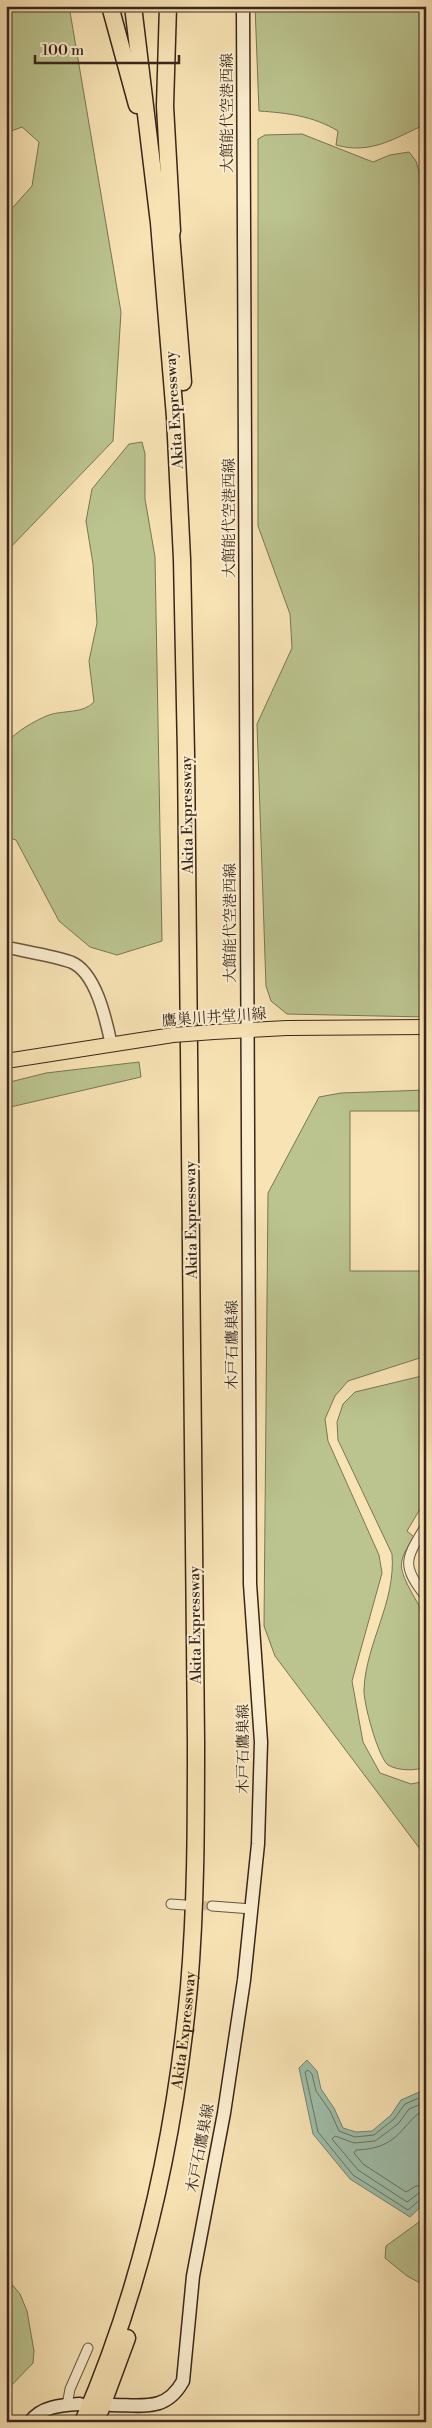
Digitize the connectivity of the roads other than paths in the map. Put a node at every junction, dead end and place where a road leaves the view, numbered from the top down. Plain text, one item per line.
1 (110, 6) edge
2 (133, 6) edge
3 (144, 6) edge
4 (168, 6) edge
5 (243, 6) edge
6 (171, 290) junction
7 (6, 947) edge
8 (426, 1027) edge
9 (247, 1030) junction
10 (111, 1044) junction
11 (6, 1061) edge
12 (426, 1525) edge
13 (426, 1597) edge
14 (171, 1904) dead end
15 (185, 1905) tunnel mouth
16 (212, 1906) tunnel mouth
17 (252, 1909) junction
18 (88, 2348) dead end
19 (67, 2405) junction
20 (93, 2413) edge
21 (30, 2422) edge

1 - 6 highway
2 - 6 highway, Akita Expressway
3 - 6 highway, Akita Expressway
4 - 6 highway
5 - 9 main road, 大館能代空港西線
6 - 20 highway, Akita Expressway
7 - 10 street
8 - 9 main road, 鷹巣川井堂川線
9 - 10 main road, 鷹巣川井堂川線, bridge
9 - 17 main road, 木戸石鷹巣線
10 - 11 main road, 鷹巣川井堂川線
12 - 13 street
14 - 15 street
16 - 17 street
17 - 20 main road, 木戸石鷹巣線
18 - 19 street
19 - 20 main road, 木戸石鷹巣線
19 - 21 main road, 木戸石鷹巣線

